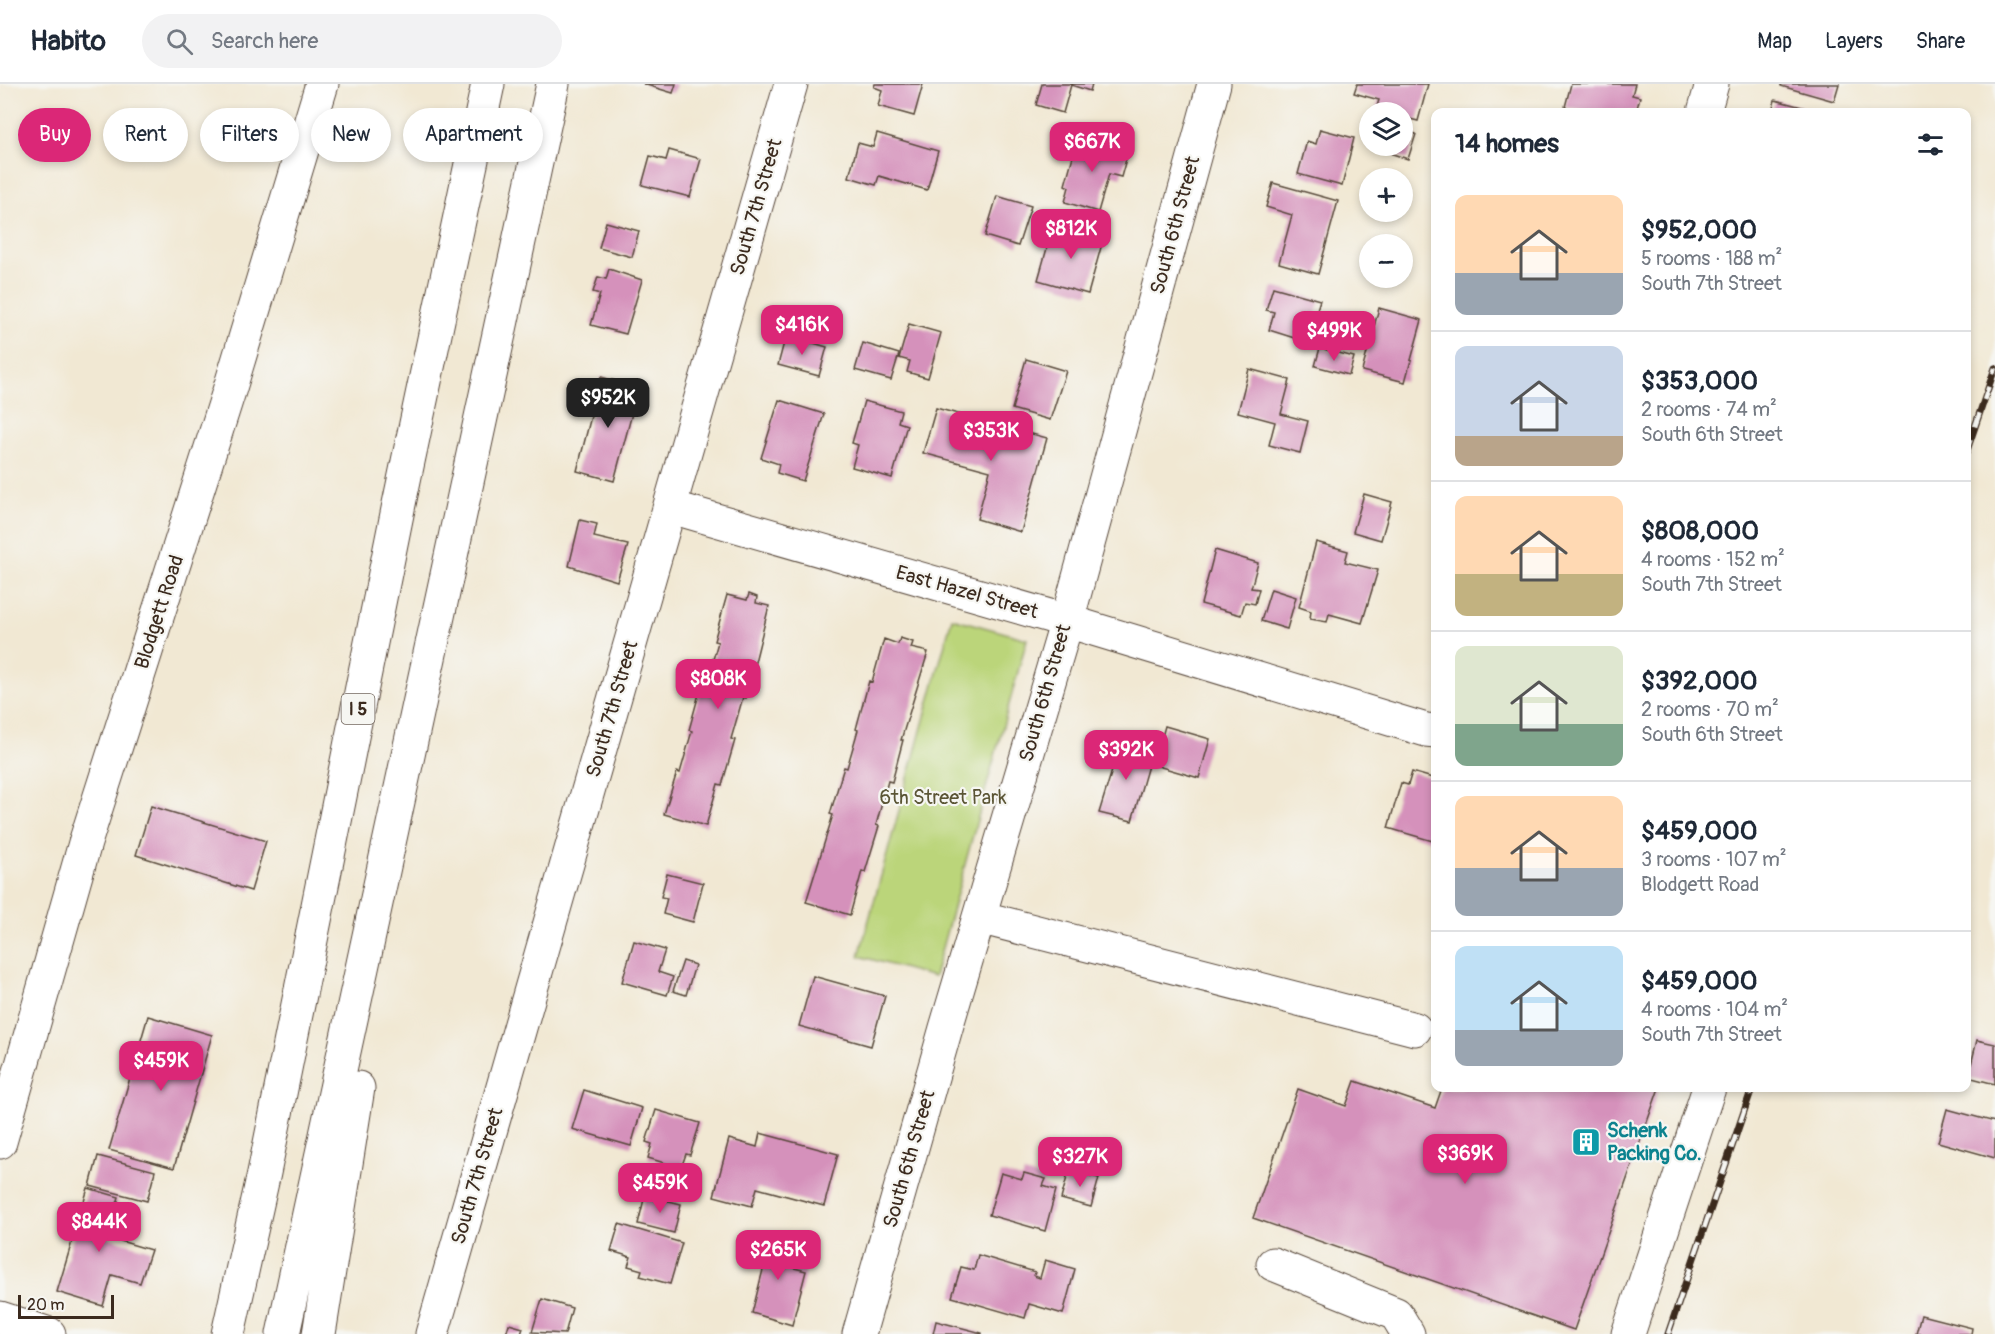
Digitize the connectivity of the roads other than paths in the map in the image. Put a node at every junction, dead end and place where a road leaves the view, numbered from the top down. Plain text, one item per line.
1 (322, 84) edge
2 (488, 84) edge
3 (554, 84) edge
4 (791, 84) edge
5 (1214, 84) edge
6 (1712, 84) edge
7 (1705, 108) edge
8 (670, 507) junction
9 (1066, 621) junction
10 (1431, 730) edge
11 (411, 748) junction
12 (979, 917) junction
13 (1415, 1029) dead end
14 (1708, 1092) edge
15 (0, 1142) edge
16 (1273, 1264) dead end
17 (0, 1318) edge
18 (49, 1334) edge
19 (228, 1334) edge
20 (283, 1334) edge
21 (319, 1334) edge
22 (432, 1334) edge
23 (859, 1334) edge
24 (1408, 1334) edge
25 (1628, 1334) edge

1 - 15 main road, Blodgett Road
2 - 19 main road, I 5
3 - 11 main road
4 - 8 main road, South 7th Street
5 - 9 main road, South 6th Street
6 - 7 main road
8 - 9 main road, East Hazel Street
8 - 22 main road, South 7th Street
9 - 10 main road, East Hazel Street
9 - 12 main road, South 6th Street
11 - 20 main road
11 - 21 main road
12 - 13 main road
12 - 23 main road, South 6th Street
14 - 25 main road
16 - 24 main road
17 - 18 main road

